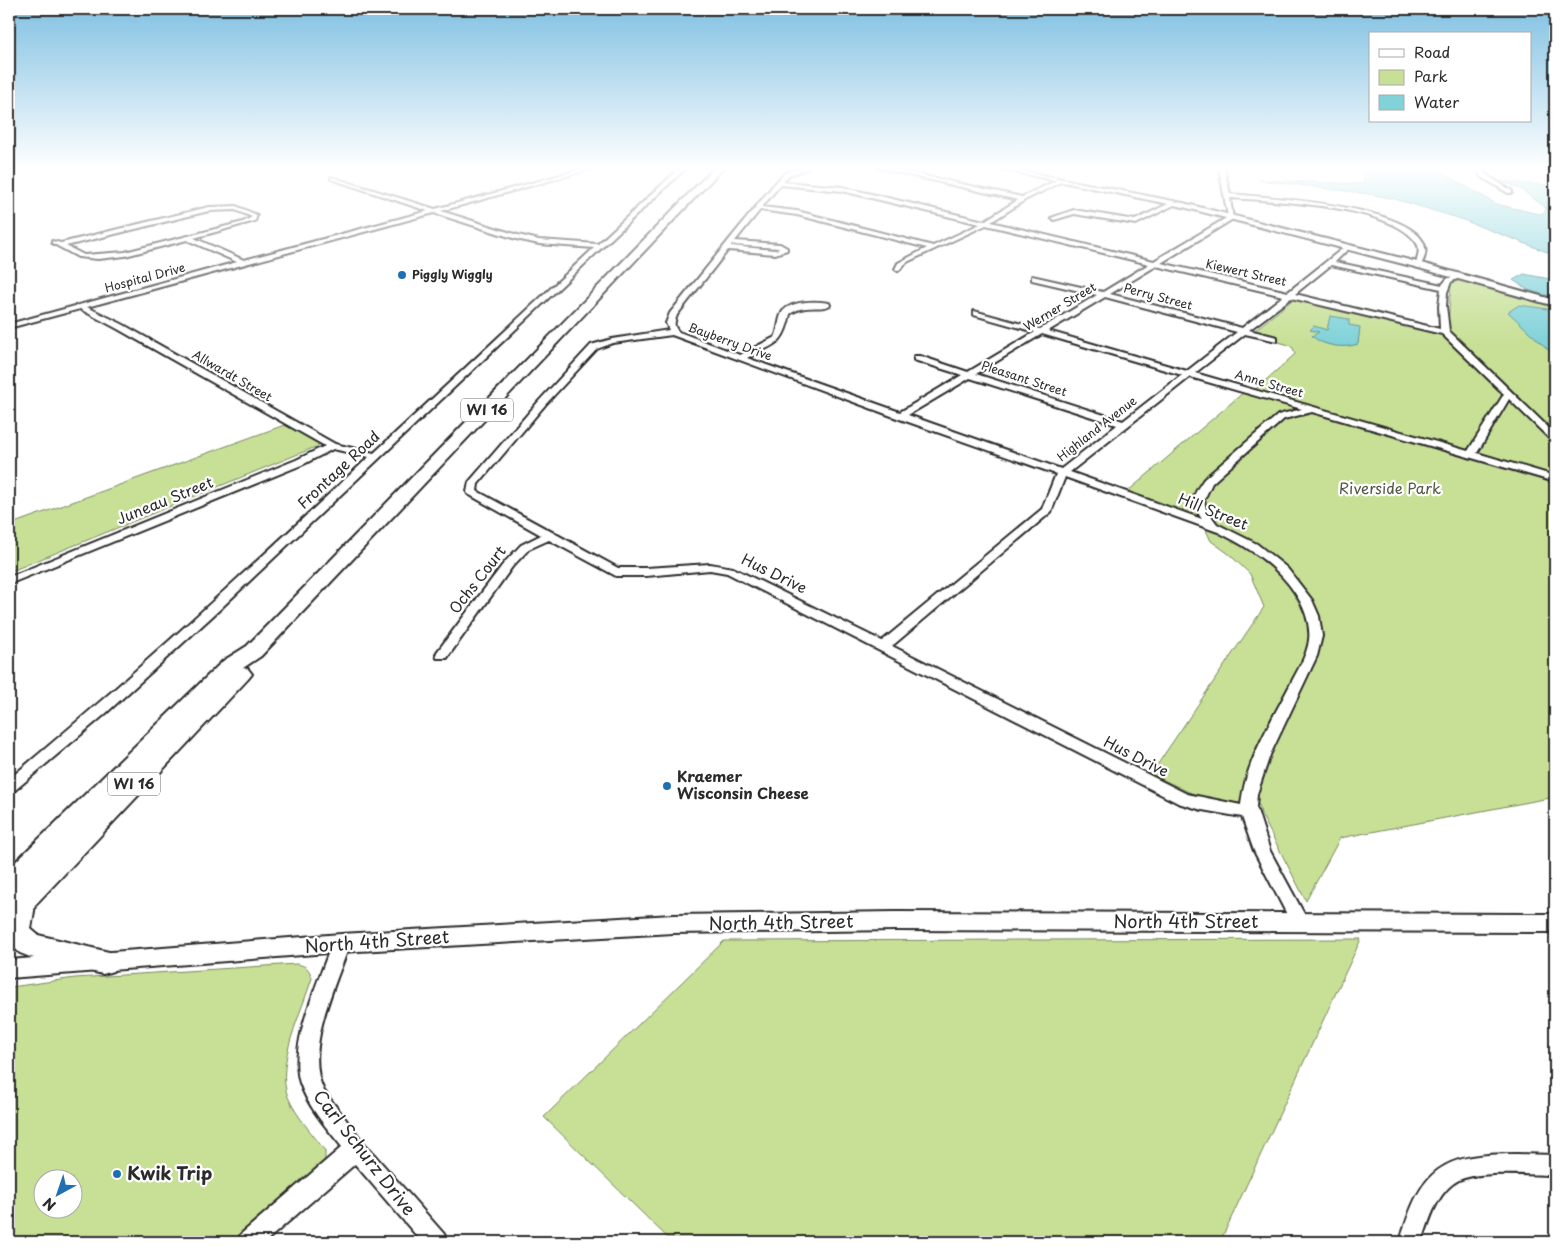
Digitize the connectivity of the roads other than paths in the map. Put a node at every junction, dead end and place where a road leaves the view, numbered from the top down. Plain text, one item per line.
1 (131, 226) edge
2 (232, 226) edge
3 (375, 226) edge
4 (486, 226) edge
5 (619, 226) edge
6 (663, 226) edge
7 (745, 226) edge
8 (848, 226) edge
9 (981, 226) edge
10 (996, 226) edge
11 (1217, 226) edge
12 (1265, 226) edge
13 (1400, 226) edge
14 (188, 238) junction
15 (730, 245) junction
16 (598, 246) junction
17 (1347, 247) junction
18 (933, 248) junction
19 (243, 262) junction
20 (1330, 263) junction
21 (1155, 264) junction
22 (1418, 265) junction
23 (898, 269) dead end
24 (1459, 276) junction
25 (1036, 278) dead end
26 (1445, 288) junction
27 (1103, 294) junction
28 (1289, 295) junction
29 (1555, 303) edge
30 (826, 305) dead end
31 (81, 307) junction
32 (977, 313) dead end
33 (9, 326) edge
34 (1243, 330) junction
35 (674, 332) junction
36 (1040, 332) junction
37 (1445, 332) junction
38 (1274, 339) dead end
39 (740, 358) junction
40 (917, 358) dead end
41 (969, 374) junction
42 (1188, 374) junction
43 (816, 385) joint
44 (1506, 397) junction
45 (1312, 410) junction
46 (900, 416) junction
47 (1123, 424) junction
48 (1555, 439) edge
49 (332, 446) junction
50 (1471, 455) junction
51 (375, 456) junction
52 (1061, 474) junction
53 (1555, 479) edge
54 (1213, 527) junction
55 (549, 536) junction
56 (9, 581) edge
57 (884, 647) junction
58 (442, 655) dead end
59 (9, 787) edge
60 (1249, 812) junction
61 (13, 899) edge
62 (1300, 922) junction
63 (1555, 923) edge
64 (341, 944) junction
65 (103, 962) junction
66 (9, 970) edge
67 (356, 1149) junction
68 (1555, 1165) edge
69 (249, 1242) edge
70 (436, 1242) edge
71 (1411, 1242) edge

1 - 14 street
2 - 14 street
3 - 19 street, Hospital Drive
4 - 16 street
5 - 16 street, Frontage Road
6 - 61 highway, WI 16
7 - 15 street, Bayberry Drive
8 - 18 street
9 - 18 street
10 - 21 street, Kiewert Street
11 - 21 street, Werner Street
12 - 17 street
13 - 22 street
14 - 19 street
15 - 15 street
15 - 35 street, Bayberry Drive
16 - 51 street, Frontage Road
17 - 20 street, Highland Avenue
17 - 22 street
18 - 23 street
19 - 31 street, Hospital Drive
20 - 26 street
20 - 28 street, Highland Avenue
21 - 27 street, Werner Street
21 - 28 street, Kiewert Street
22 - 24 street
24 - 26 street
24 - 29 street
25 - 27 street, Perry Street
26 - 37 street
27 - 34 street, Perry Street
27 - 36 street, Werner Street
28 - 34 street, Highland Avenue
28 - 37 street, Kiewert Street
30 - 39 street
31 - 33 street, Hospital Drive
31 - 49 street, Allwardt Street
32 - 36 street, Anne Street
34 - 38 street, Perry Street
34 - 42 street, Highland Avenue
35 - 39 street, Bayberry Drive
35 - 55 street, Hus Drive
36 - 41 street, Werner Street
36 - 42 street, Anne Street
37 - 44 street
39 - 43 street, Bayberry Drive
40 - 41 street, Pleasant Street
41 - 46 street, Werner Street
41 - 47 street, Pleasant Street
42 - 45 street, Anne Street
42 - 47 street, Highland Avenue
43 - 46 street, Hill Street
44 - 48 street
44 - 50 street
45 - 50 street, Anne Street
45 - 54 street
46 - 52 street, Hill Street
47 - 52 street, Highland Avenue
49 - 51 street, Allwardt Street
49 - 56 street, Juneau Street
50 - 53 street, Anne Street
51 - 59 street, Frontage Road
52 - 54 street, Hill Street
52 - 57 street, Highland Avenue
54 - 60 street, Hill Street
55 - 57 street, Hus Drive
55 - 58 street, Ochs Court
57 - 60 street, Hus Drive
60 - 62 street, Hill Street
61 - 65 highway
62 - 63 street, North 4th Street
62 - 64 street, North 4th Street
64 - 65 street, North 4th Street
64 - 67 street, Carl Schurz Drive
65 - 66 street, North 4th Street
67 - 69 street
67 - 70 street, Carl Schurz Drive
68 - 71 street

